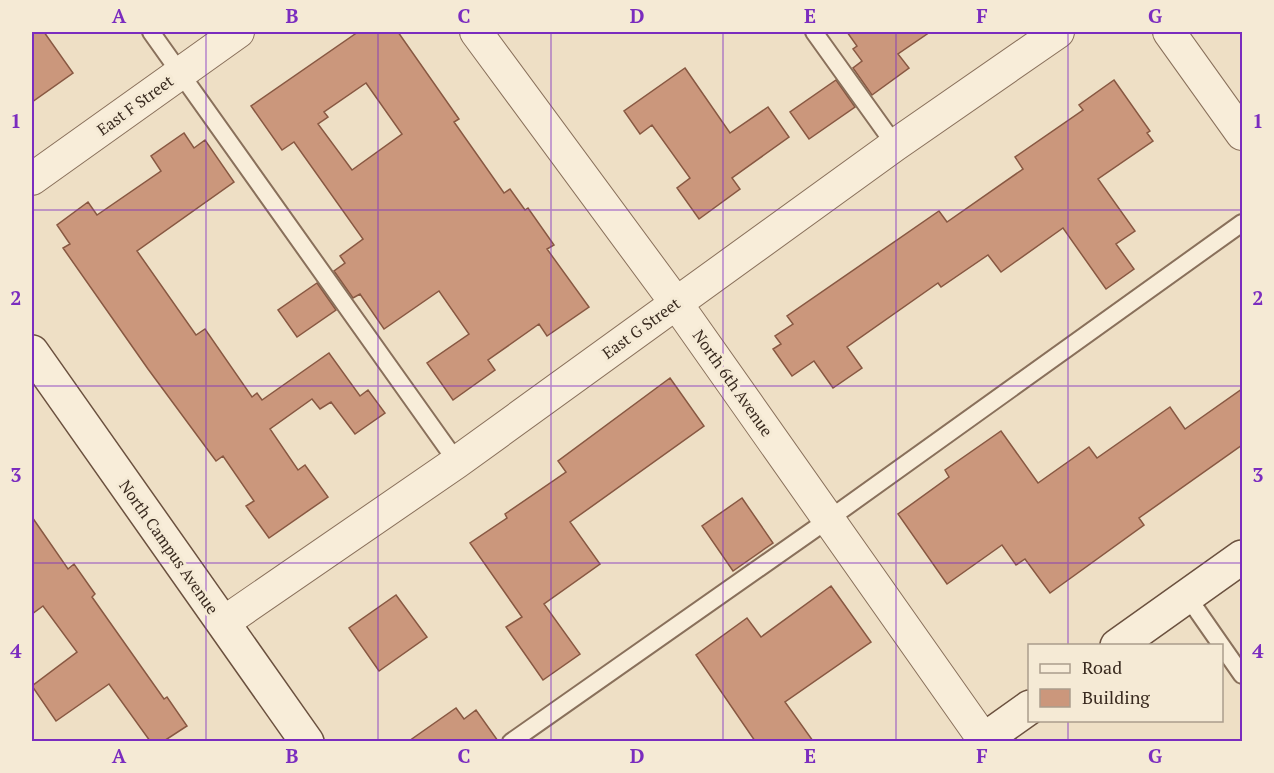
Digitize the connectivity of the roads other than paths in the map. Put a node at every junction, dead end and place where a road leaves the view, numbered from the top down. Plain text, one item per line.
1 (151, 32) edge
2 (238, 32) edge
3 (476, 32) edge
4 (814, 32) edge
5 (1058, 32) edge
6 (1169, 32) edge
7 (180, 73) junction
8 (1242, 134) edge
9 (895, 145) junction
10 (32, 179) edge
11 (1242, 223) edge
12 (676, 303) junction
13 (32, 352) edge
14 (457, 462) junction
15 (829, 519) junction
16 (1242, 557) edge
17 (1187, 596) junction
18 (223, 623) junction
19 (1118, 644) edge
20 (1220, 644) edge
21 (1223, 648) edge
22 (1242, 675) edge
23 (1028, 708) edge
24 (307, 741) edge
25 (511, 741) edge
26 (982, 741) edge

1 - 7 lane
2 - 7 street, East F Street
3 - 12 street, North 6th Avenue
4 - 9 lane
5 - 9 street, East G Street
6 - 8 street
7 - 10 street, East F Street
7 - 14 lane
9 - 12 street, East G Street
11 - 15 lane
12 - 14 street, East G Street
12 - 15 street, North 6th Avenue
13 - 18 street, North Campus Avenue
14 - 18 street, East G Street
15 - 25 lane
15 - 26 street, North 6th Avenue
16 - 17 street
17 - 19 street
17 - 20 lane
18 - 24 street, North Campus Avenue
21 - 22 lane
23 - 26 street

